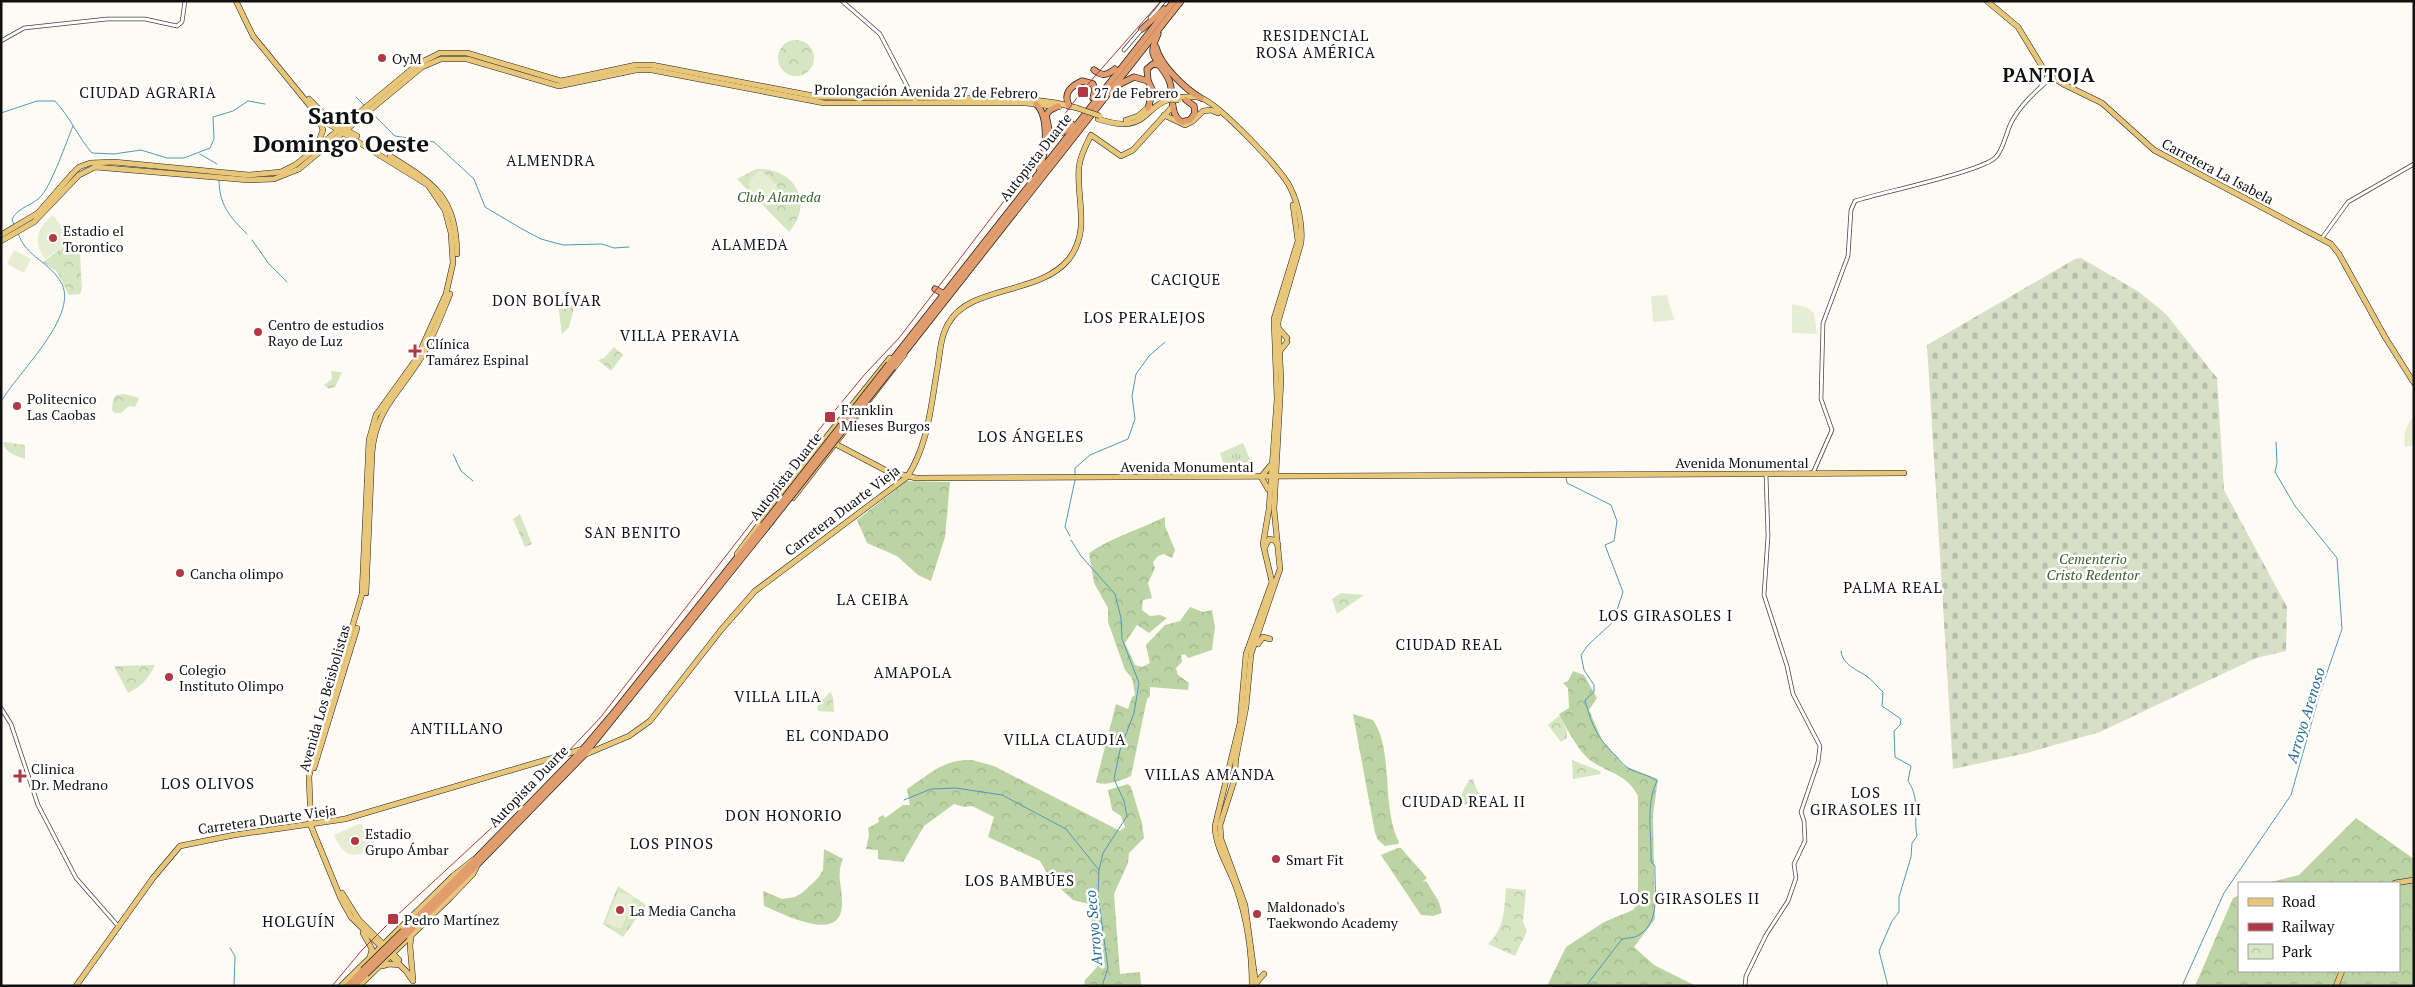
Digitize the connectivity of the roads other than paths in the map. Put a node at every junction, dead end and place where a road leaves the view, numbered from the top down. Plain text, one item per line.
1 (185, 1) edge
2 (236, 1) edge
3 (842, 1) edge
4 (1164, 1) edge
5 (1173, 1) edge
6 (1181, 1) edge
7 (1987, 1) edge
8 (1161, 25) junction
9 (1142, 29) junction
10 (1158, 34) junction
11 (1145, 37) junction
12 (1, 41) edge
13 (1124, 50) dead end
14 (1159, 64) junction
15 (1116, 69) junction
16 (1094, 70) dead end
17 (2050, 76) junction
18 (1148, 81) junction
19 (293, 83) junction
20 (913, 97) junction
21 (1106, 97) junction
22 (1093, 98) junction
23 (1179, 98) junction
24 (1202, 98) junction
25 (1168, 99) junction
26 (1186, 100) junction
27 (996, 101) junction
28 (916, 103) junction
29 (1036, 104) junction
30 (1058, 106) junction
31 (1173, 106) junction
32 (368, 108) junction
33 (1148, 108) junction
34 (1074, 109) junction
35 (315, 112) junction
36 (1218, 113) junction
37 (1165, 114) junction
38 (1175, 116) junction
39 (352, 118) junction
40 (1100, 118) junction
41 (359, 119) junction
42 (331, 121) junction
43 (1069, 128) junction
44 (343, 130) junction
45 (356, 138) junction
46 (334, 140) junction
47 (316, 148) junction
48 (2414, 164) edge
49 (1040, 166) junction
50 (1031, 183) junction
51 (22, 227) junction
52 (12, 233) junction
53 (1, 235) edge
54 (2322, 238) junction
55 (1, 241) edge
56 (1288, 277) junction
57 (935, 288) dead end
58 (944, 294) junction
59 (1278, 325) junction
60 (909, 347) junction
61 (902, 348) junction
62 (1280, 351) junction
63 (891, 366) junction
64 (2414, 382) edge
65 (1279, 403) junction
66 (843, 436) junction
67 (826, 439) junction
68 (836, 445) junction
69 (844, 449) junction
70 (832, 451) junction
71 (1271, 462) junction
72 (1276, 469) junction
73 (1766, 473) junction
74 (1813, 473) junction
75 (1904, 473) dead end
76 (1273, 476) junction
77 (1285, 476) junction
78 (907, 477) junction
79 (1261, 477) junction
80 (1275, 486) junction
81 (1269, 494) junction
82 (1280, 548) junction
83 (1265, 555) junction
84 (737, 560) junction
85 (1263, 620) junction
86 (1250, 663) junction
87 (1, 708) edge
88 (600, 736) junction
89 (603, 746) junction
90 (583, 752) junction
91 (560, 756) junction
92 (567, 765) junction
93 (1229, 774) junction
94 (1235, 776) junction
95 (1226, 784) junction
96 (1234, 784) junction
97 (313, 826) junction
98 (477, 861) junction
99 (2414, 880) edge
100 (2400, 882) edge
101 (357, 924) junction
102 (119, 927) junction
103 (406, 935) junction
104 (384, 944) junction
105 (392, 955) junction
106 (370, 957) junction
107 (400, 965) junction
108 (375, 970) junction
109 (365, 972) junction
110 (2342, 972) edge
111 (1264, 974) dead end
112 (414, 983) edge
113 (1255, 985) edge
114 (76, 986) edge
115 (341, 986) edge
116 (348, 986) edge
117 (354, 986) edge
118 (359, 986) edge
119 (1745, 986) edge
120 (2336, 986) edge

1 - 12 street
2 - 19 main road
3 - 20 street
4 - 9 street
5 - 9 highway
5 - 11 highway, Autopista Duarte
6 - 8 highway, Autopista Duarte
7 - 17 main road, Carretera La Isabela
8 - 10 highway
8 - 21 highway, Autopista Duarte
9 - 13 street
10 - 14 highway
10 - 24 highway
11 - 15 highway
11 - 50 highway, Autopista Duarte
14 - 18 highway
14 - 31 highway
15 - 16 highway
15 - 22 highway
17 - 54 main road, Carretera La Isabela
17 - 74 street
18 - 21 highway
18 - 33 highway
19 - 35 main road
19 - 42 main road
20 - 27 main road, Prolongación Avenida 27 de Febrero
20 - 28 street
20 - 32 main road, Prolongación Avenida 27 de Febrero
21 - 60 highway, Autopista Duarte
22 - 34 highway
22 - 43 highway
23 - 24 main road
23 - 25 main road, bridge
23 - 26 main road
24 - 56 main road
25 - 33 main road, Prolongación Avenida 27 de Febrero
25 - 40 main road, Prolongación Avenida 27 de Febrero
26 - 36 main road
26 - 38 highway
27 - 28 main road, Prolongación Avenida 27 de Febrero
27 - 29 main road, Prolongación Avenida 27 de Febrero
27 - 34 main road, Prolongación Avenida 27 de Febrero
28 - 32 main road, Prolongación Avenida 27 de Febrero
29 - 30 main road, Prolongación Avenida 27 de Febrero
29 - 49 highway
30 - 34 main road, Prolongación Avenida 27 de Febrero
30 - 43 highway
31 - 37 main road, Carretera Duarte Vieja
31 - 38 highway
32 - 39 main road, Prolongación Avenida 27 de Febrero
32 - 41 main road, Prolongación Avenida 27 de Febrero
33 - 40 main road, Prolongación Avenida 27 de Febrero
34 - 40 main road, Prolongación Avenida 27 de Febrero, bridge
35 - 44 main road
35 - 47 main road
36 - 37 main road
36 - 56 main road
37 - 38 main road
37 - 78 main road, Carretera Duarte Vieja
39 - 42 main road
39 - 44 main road, Prolongación Avenida 27 de Febrero
41 - 44 main road, Prolongación Avenida 27 de Febrero
41 - 45 main road
42 - 44 main road
43 - 49 highway
44 - 45 main road, Avenida Los Beisbolistas
44 - 46 main road, Prolongación Avenida 27 de Febrero
44 - 47 main road, Prolongación Avenida 27 de Febrero
45 - 46 main road
45 - 97 main road, Avenida Los Beisbolistas
46 - 51 main road, Prolongación Avenida 27 de Febrero
47 - 51 main road, Prolongación Avenida 27 de Febrero
48 - 54 street
49 - 50 highway
50 - 58 highway, Autopista Duarte
51 - 52 main road, Prolongación Avenida 27 de Febrero
52 - 53 main road, Prolongación Avenida 27 de Febrero
52 - 55 main road, Prolongación Avenida 27 de Febrero
54 - 64 main road, Carretera La Isabela
56 - 59 main road
56 - 65 main road
57 - 58 highway
58 - 61 highway, Autopista Duarte
59 - 62 main road
59 - 62 main road
60 - 63 highway, Autopista Duarte
60 - 66 main road, Autopista Duarte
61 - 63 highway, Autopista Duarte
61 - 67 main road
62 - 65 main road
63 - 84 highway, Autopista Duarte, bridge
65 - 71 main road
65 - 72 main road
66 - 68 main road, Autopista Duarte
66 - 69 main road
67 - 68 main road, Avenida Monumental
67 - 84 main road
68 - 69 main road, Avenida Monumental
68 - 70 main road, Autopista Duarte
69 - 70 main road
69 - 78 main road, Avenida Monumental
70 - 84 main road, Autopista Duarte
71 - 76 main road
71 - 79 main road
72 - 76 main road
72 - 77 main road
73 - 74 main road, Avenida Monumental
73 - 77 main road, Avenida Monumental
73 - 119 street
74 - 75 main road, Avenida Monumental
76 - 77 main road, Avenida Monumental
76 - 79 main road, Avenida Monumental
76 - 80 main road
76 - 81 main road
77 - 80 main road
78 - 79 main road, Avenida Monumental
78 - 89 main road, Carretera Duarte Vieja
79 - 81 main road
80 - 82 main road
81 - 83 main road
82 - 83 main road
82 - 85 main road
83 - 93 main road
84 - 88 highway, Autopista Duarte
84 - 90 highway, Autopista Duarte
85 - 86 main road
85 - 86 main road
86 - 94 main road
87 - 102 street
88 - 89 main road
88 - 90 highway, Autopista Duarte
89 - 90 main road, Carretera Duarte Vieja
90 - 91 main road, Carretera Duarte Vieja
90 - 92 highway, Autopista Duarte
90 - 98 highway, Autopista Duarte
91 - 92 main road
91 - 97 main road, Carretera Duarte Vieja
92 - 98 highway, Autopista Duarte
93 - 94 main road
93 - 95 main road
94 - 96 main road
95 - 96 main road
95 - 113 main road
96 - 113 main road
97 - 101 main road, Avenida Los Beisbolistas
97 - 102 main road, Carretera Duarte Vieja
97 - 104 main road, Avenida Los Beisbolistas
98 - 103 highway, Autopista Duarte
98 - 104 main road, Autopista Duarte
99 - 100 main road
101 - 104 main road, Avenida Los Beisbolistas
101 - 106 main road
102 - 114 main road, Carretera Duarte Vieja
103 - 105 main road
103 - 109 highway, Autopista Duarte, bridge
103 - 112 main road
104 - 105 main road, Avenida Los Beisbolistas
104 - 106 main road, Autopista Duarte
105 - 107 main road, Avenida Los Beisbolistas
105 - 108 main road
105 - 112 main road, Avenida Los Beisbolistas
106 - 115 main road
107 - 108 main road
107 - 112 main road, Avenida Los Beisbolistas
108 - 118 main road
109 - 116 highway, Autopista Duarte
109 - 117 highway, Autopista Duarte
110 - 120 main road
111 - 113 main road

